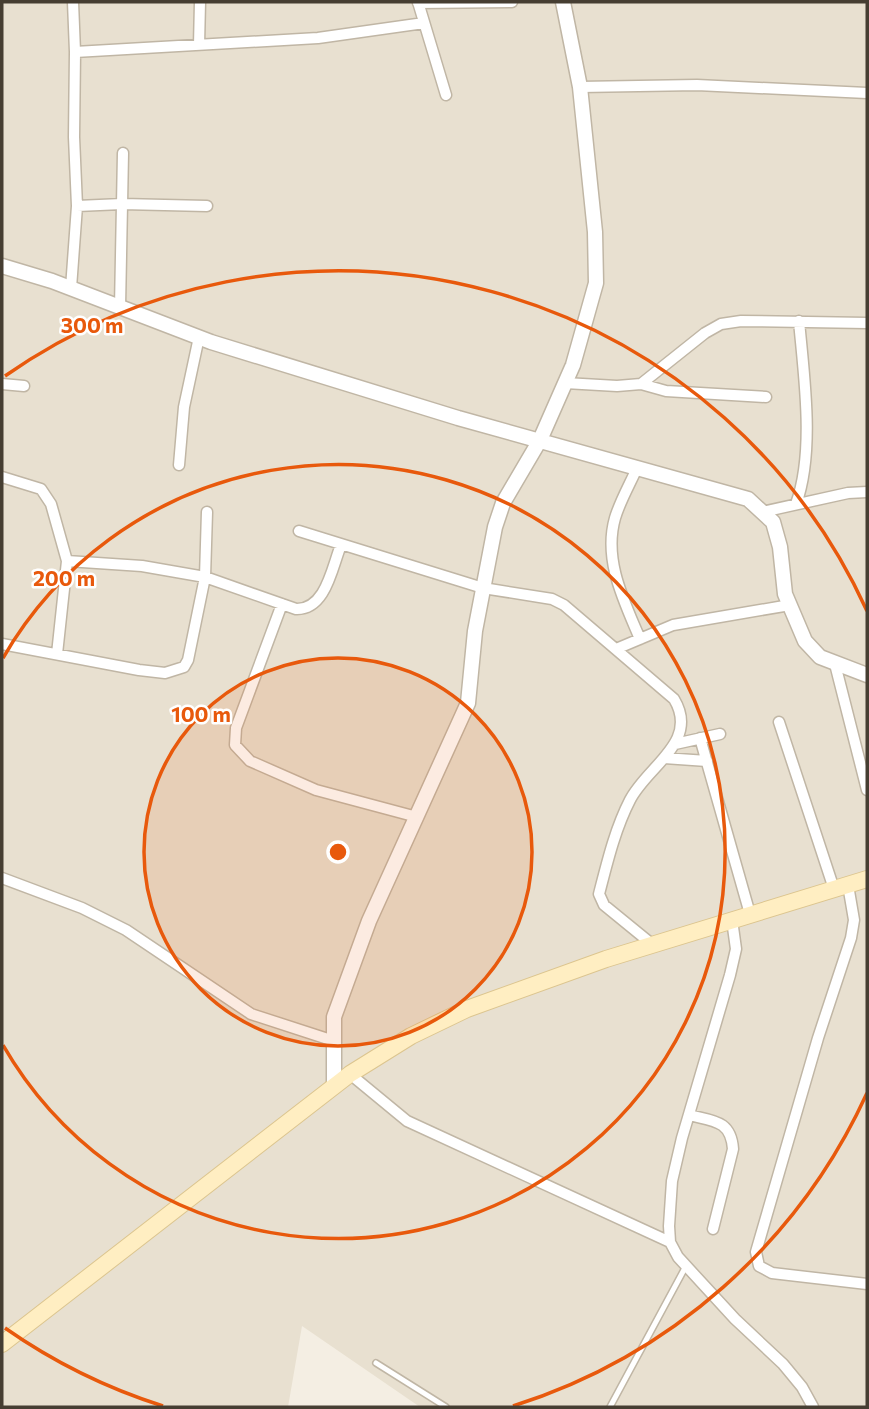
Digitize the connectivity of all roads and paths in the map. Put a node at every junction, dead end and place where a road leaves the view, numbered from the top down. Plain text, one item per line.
1 (73, 2) edge
2 (200, 2) edge
3 (418, 2) edge
4 (512, 2) edge
5 (563, 2) edge
6 (424, 23) junction
7 (199, 45) junction
8 (75, 52) junction
9 (580, 87) junction
10 (867, 93) edge
11 (446, 94) dead end
12 (122, 153) dead end
13 (122, 204) junction
14 (77, 206) junction
15 (207, 206) dead end
16 (2, 266) edge
17 (71, 288) junction
18 (120, 307) junction
19 (799, 321) junction
20 (867, 323) edge
21 (199, 337) junction
22 (565, 383) junction
23 (2, 384) edge
24 (642, 384) junction
25 (24, 386) dead end
26 (765, 397) dead end
27 (540, 440) junction
28 (178, 465) dead end
29 (637, 468) junction
30 (2, 477) edge
31 (867, 492) edge
32 (796, 504) junction
33 (207, 512) dead end
34 (762, 512) junction
35 (299, 531) dead end
36 (341, 545) junction
37 (67, 561) junction
38 (205, 577) junction
39 (483, 588) junction
40 (282, 604) junction
41 (790, 605) junction
42 (640, 639) junction
43 (2, 644) edge
44 (616, 649) junction
45 (57, 654) junction
46 (835, 664) junction
47 (867, 675) edge
48 (779, 722) dead end
49 (720, 734) dead end
50 (700, 738) junction
51 (675, 744) junction
52 (664, 758) junction
53 (707, 761) junction
54 (867, 790) edge
55 (417, 817) junction
56 (2, 878) edge
57 (867, 879) edge
58 (841, 887) junction
59 (750, 914) junction
60 (732, 920) junction
61 (653, 945) junction
62 (334, 1041) junction
63 (350, 1074) junction
64 (334, 1086) junction
65 (689, 1115) junction
66 (713, 1229) dead end
67 (670, 1242) junction
68 (686, 1266) junction
69 (867, 1284) edge
70 (2, 1344) edge
71 (376, 1363) dead end
72 (446, 1407) edge
73 (610, 1407) edge
74 (813, 1407) edge

1 - 8 street
2 - 7 street
3 - 4 street
3 - 6 street
5 - 9 street
6 - 7 street
6 - 11 street
7 - 8 street
8 - 14 street
9 - 10 street
9 - 22 street
12 - 13 street
13 - 14 street
13 - 15 street
13 - 18 street
14 - 17 street
16 - 17 street
17 - 18 street
18 - 21 street
19 - 20 street
19 - 24 street
19 - 32 street
21 - 27 street
21 - 28 street
22 - 24 street
22 - 27 street
23 - 25 street
24 - 26 street
27 - 29 street
27 - 39 street
29 - 34 street
29 - 42 street
30 - 37 street
31 - 32 street
32 - 34 street
33 - 38 street
34 - 41 street
35 - 36 street
36 - 39 street
36 - 40 street
37 - 38 street
37 - 45 street
38 - 40 street
38 - 45 street
39 - 44 street
39 - 55 street
40 - 55 street
41 - 42 street
41 - 46 street
42 - 44 street
43 - 45 street
44 - 51 street
46 - 47 street
46 - 54 street
48 - 58 street
49 - 50 street
50 - 51 street
50 - 53 street
51 - 52 street
52 - 53 street
52 - 61 street
53 - 59 street
55 - 62 street
56 - 62 street
57 - 58 main road
58 - 59 main road
58 - 69 street
59 - 60 main road
60 - 61 main road
60 - 65 street
61 - 63 main road
62 - 64 street
63 - 64 main road
63 - 67 street
64 - 70 main road
65 - 66 street
65 - 67 street
67 - 68 street
68 - 73 lane
68 - 74 street
71 - 72 lane

